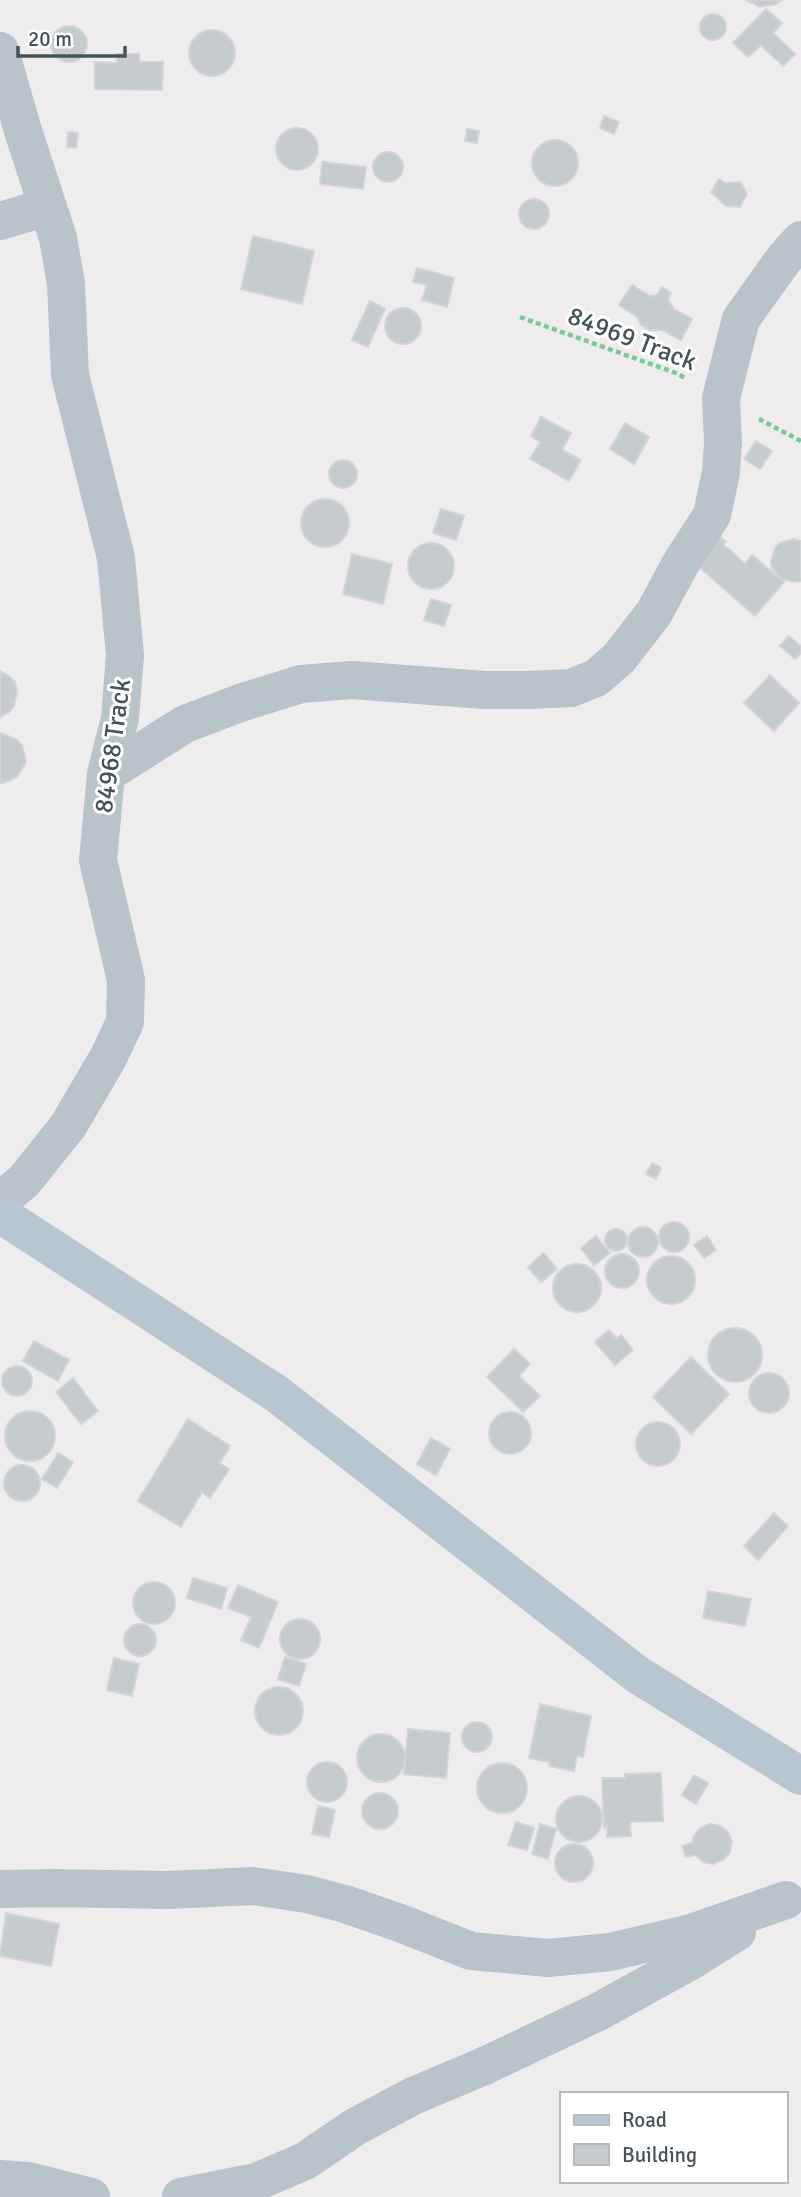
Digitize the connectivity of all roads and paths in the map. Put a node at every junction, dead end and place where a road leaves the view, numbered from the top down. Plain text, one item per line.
1 (0, 51) edge
2 (47, 207) junction
3 (0, 221) edge
4 (801, 240) edge
5 (520, 317) dead end
6 (721, 398) junction
7 (801, 441) edge
8 (106, 774) junction
9 (0, 1201) edge
10 (0, 1214) edge
11 (791, 1761) edge
12 (0, 1889) edge
13 (794, 1893) edge
14 (0, 2179) edge
15 (90, 2197) edge
16 (181, 2197) edge

1 - 2 street, 84968 Track
2 - 3 street
2 - 8 street, 84968 Track
4 - 6 street
5 - 6 path, 84969 Track
6 - 7 path, 84969 Track
6 - 8 street
8 - 9 street, 84968 Track
10 - 11 street
12 - 13 street
13 - 16 street
14 - 15 street

